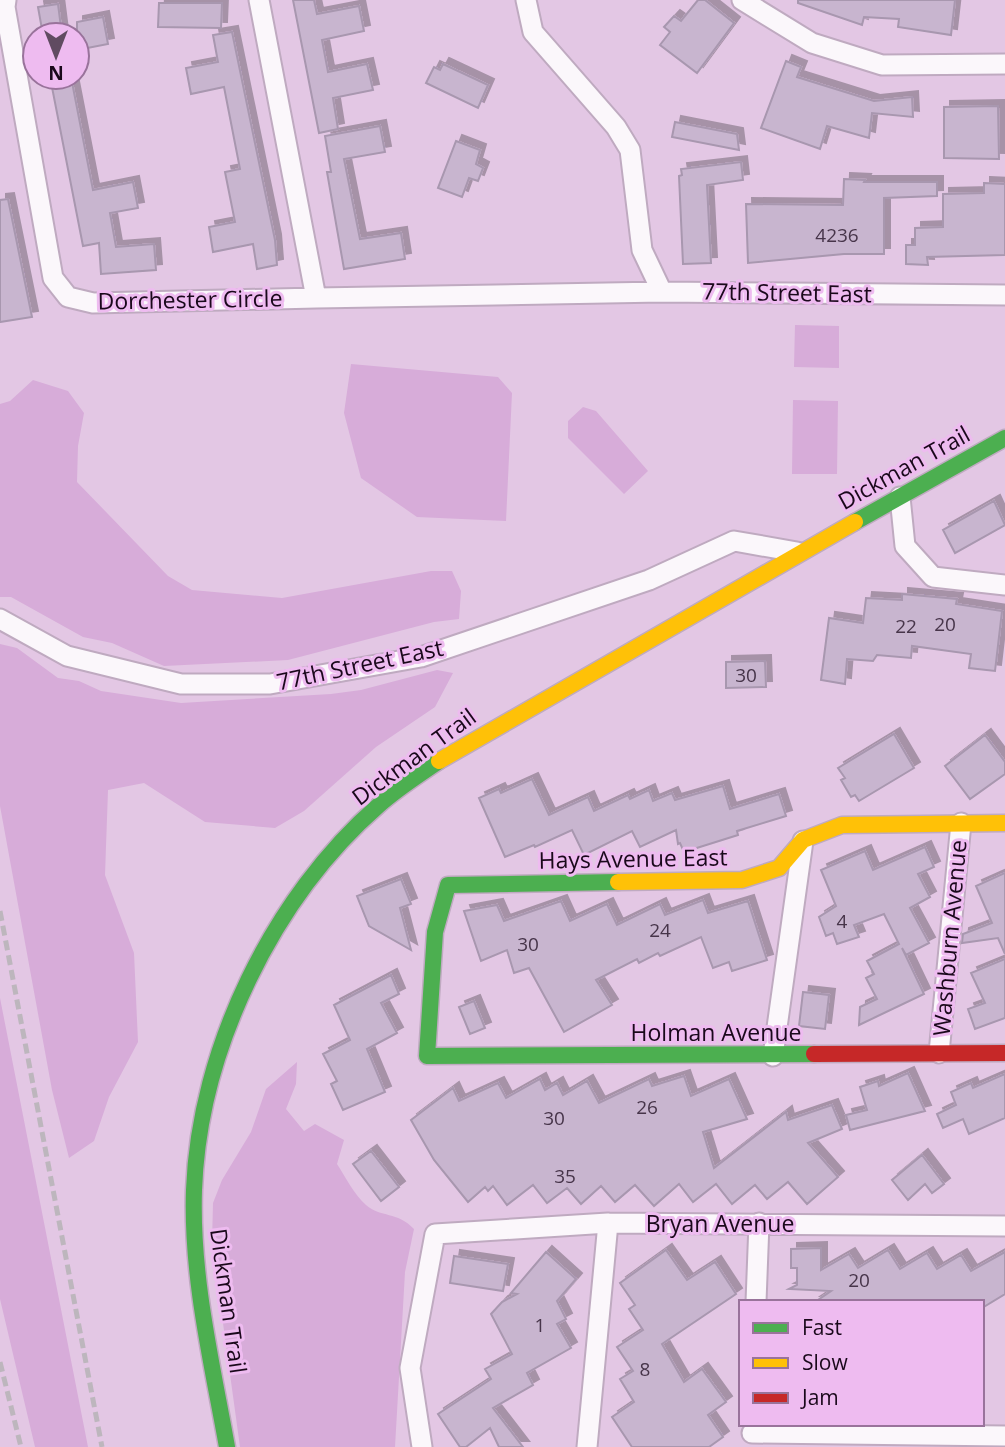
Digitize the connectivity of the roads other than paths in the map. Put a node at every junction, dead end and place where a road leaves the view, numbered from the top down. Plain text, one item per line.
1 (6, 0) edge
2 (259, 0) edge
3 (526, 0) edge
4 (742, 0) edge
5 (1005, 64) edge
6 (662, 292) junction
7 (1005, 295) edge
8 (316, 298) junction
9 (1005, 438) edge
10 (900, 497) junction
11 (797, 552) junction
12 (1005, 585) edge
13 (0, 620) edge
14 (961, 823) junction
15 (1005, 823) edge
16 (803, 840) junction
17 (939, 1053) junction
18 (1005, 1053) edge
19 (427, 1056) joint
20 (773, 1056) junction
21 (608, 1223) junction
22 (759, 1223) junction
23 (1005, 1226) edge
24 (756, 1300) edge
25 (752, 1435) edge
26 (1005, 1436) edge
27 (227, 1447) edge
28 (422, 1447) edge
29 (587, 1447) edge

1 - 8 street, Dorchester Circle
2 - 8 street, Dorchester Circle
3 - 6 street
4 - 5 street
6 - 7 street, 77th Street East
6 - 8 street, 77th Street East
9 - 10 street, Dickman Trail
10 - 11 street, Dickman Trail
10 - 12 street
11 - 13 street, 77th Street East
11 - 27 street, Dickman Trail
14 - 15 street
14 - 16 street
14 - 17 street, Washburn Avenue
16 - 19 street, Hays Avenue East
16 - 20 street
17 - 18 street, Holman Avenue
17 - 20 street, Holman Avenue
19 - 20 street, Holman Avenue
21 - 22 street, Bryan Avenue
21 - 28 street, Bryan Avenue
21 - 29 street
22 - 23 street, Bryan Avenue
22 - 24 street
25 - 26 street

